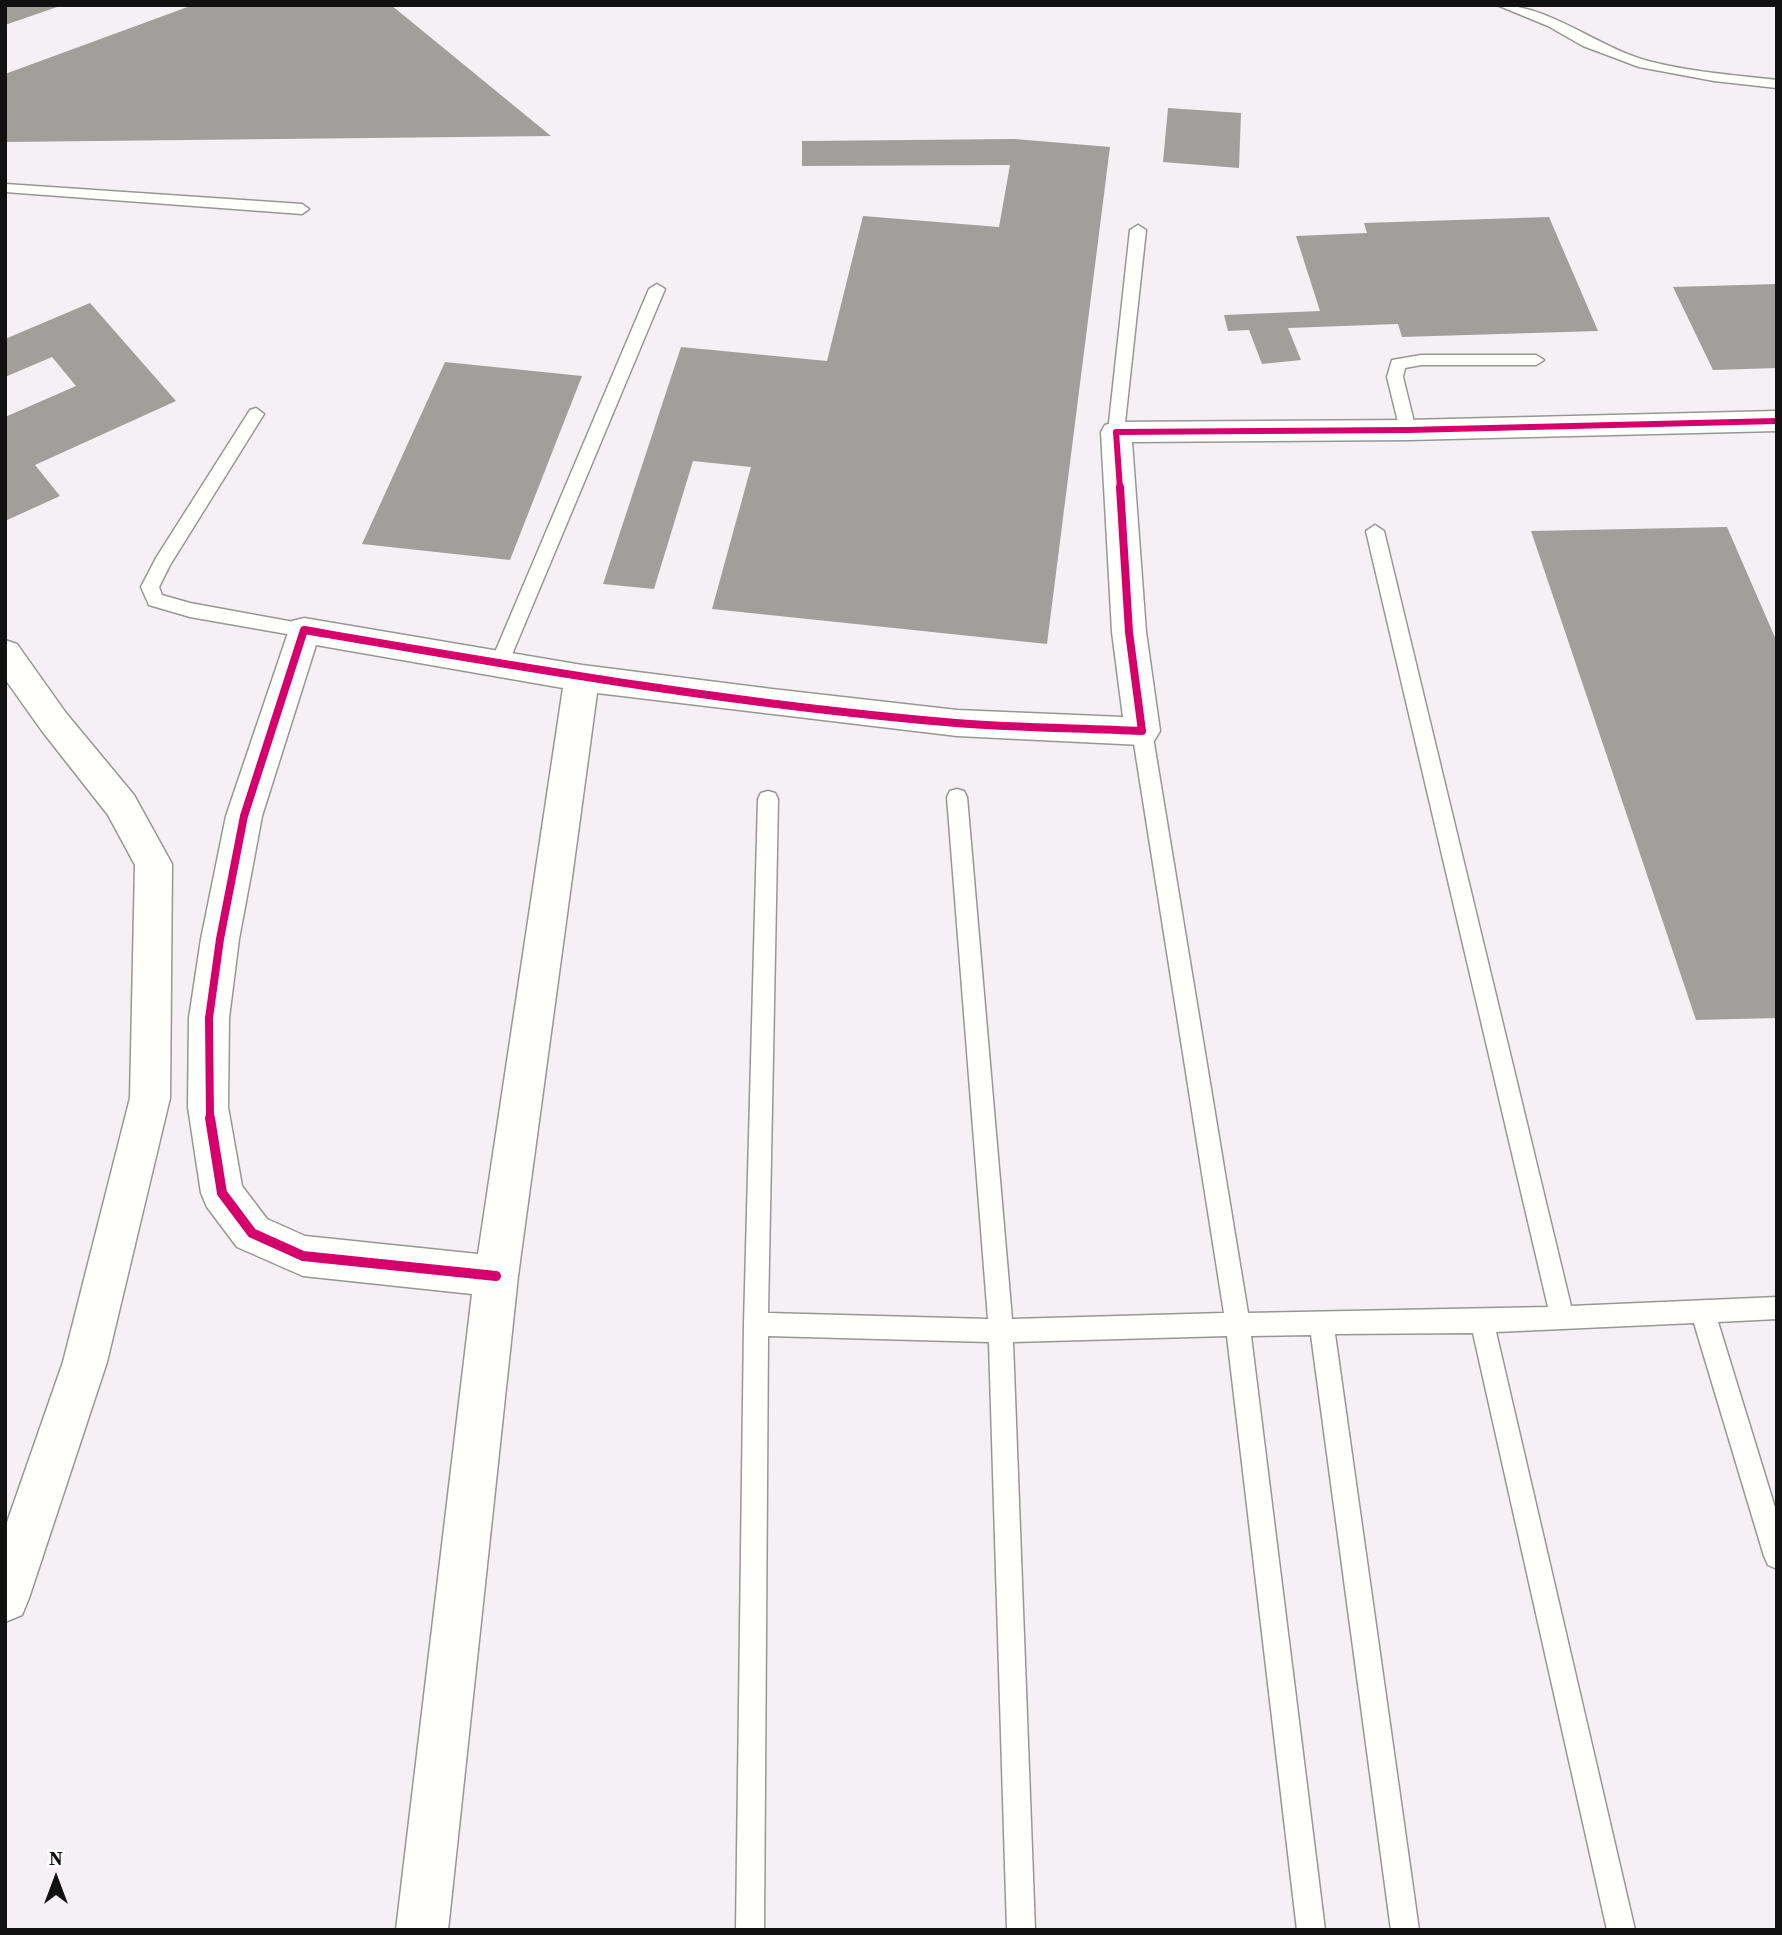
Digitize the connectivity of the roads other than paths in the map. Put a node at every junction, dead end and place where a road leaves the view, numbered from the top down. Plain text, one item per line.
1 (1503, 5) edge
2 (1777, 84) edge
3 (5, 188) edge
4 (303, 209) dead end
5 (1138, 230) dead end
6 (657, 289) dead end
7 (1536, 360) dead end
8 (256, 414) dead end
9 (1777, 421) edge
10 (1408, 430) junction
11 (1116, 432) junction
12 (1375, 531) dead end
13 (304, 630) junction
14 (5, 653) edge
15 (499, 664) junction
16 (582, 678) junction
17 (1142, 731) junction
18 (957, 797) dead end
19 (768, 799) dead end
20 (496, 1276) junction
21 (1777, 1308) edge
22 (1702, 1310) junction
23 (1562, 1317) junction
24 (1482, 1321) junction
25 (1321, 1322) junction
26 (756, 1324) junction
27 (1238, 1324) junction
28 (1001, 1331) junction
29 (1777, 1556) edge
30 (5, 1598) edge
31 (422, 1930) edge
32 (750, 1930) edge
33 (1021, 1930) edge
34 (1311, 1930) edge
35 (1405, 1930) edge
36 (1621, 1930) edge

1 - 2 lane
3 - 4 lane
5 - 11 lane
6 - 15 lane
7 - 10 lane
8 - 13 lane
9 - 10 street
10 - 11 street
11 - 17 street
12 - 23 lane
13 - 15 street
13 - 20 street
14 - 30 street
15 - 16 street
16 - 17 street
16 - 20 street
17 - 27 lane
18 - 28 lane
19 - 26 lane
20 - 31 street
21 - 22 lane
22 - 23 lane
22 - 29 lane
23 - 24 lane
24 - 25 lane
24 - 36 lane
25 - 27 lane
25 - 35 lane
26 - 28 lane
26 - 32 lane
27 - 28 lane
27 - 34 lane
28 - 33 lane

